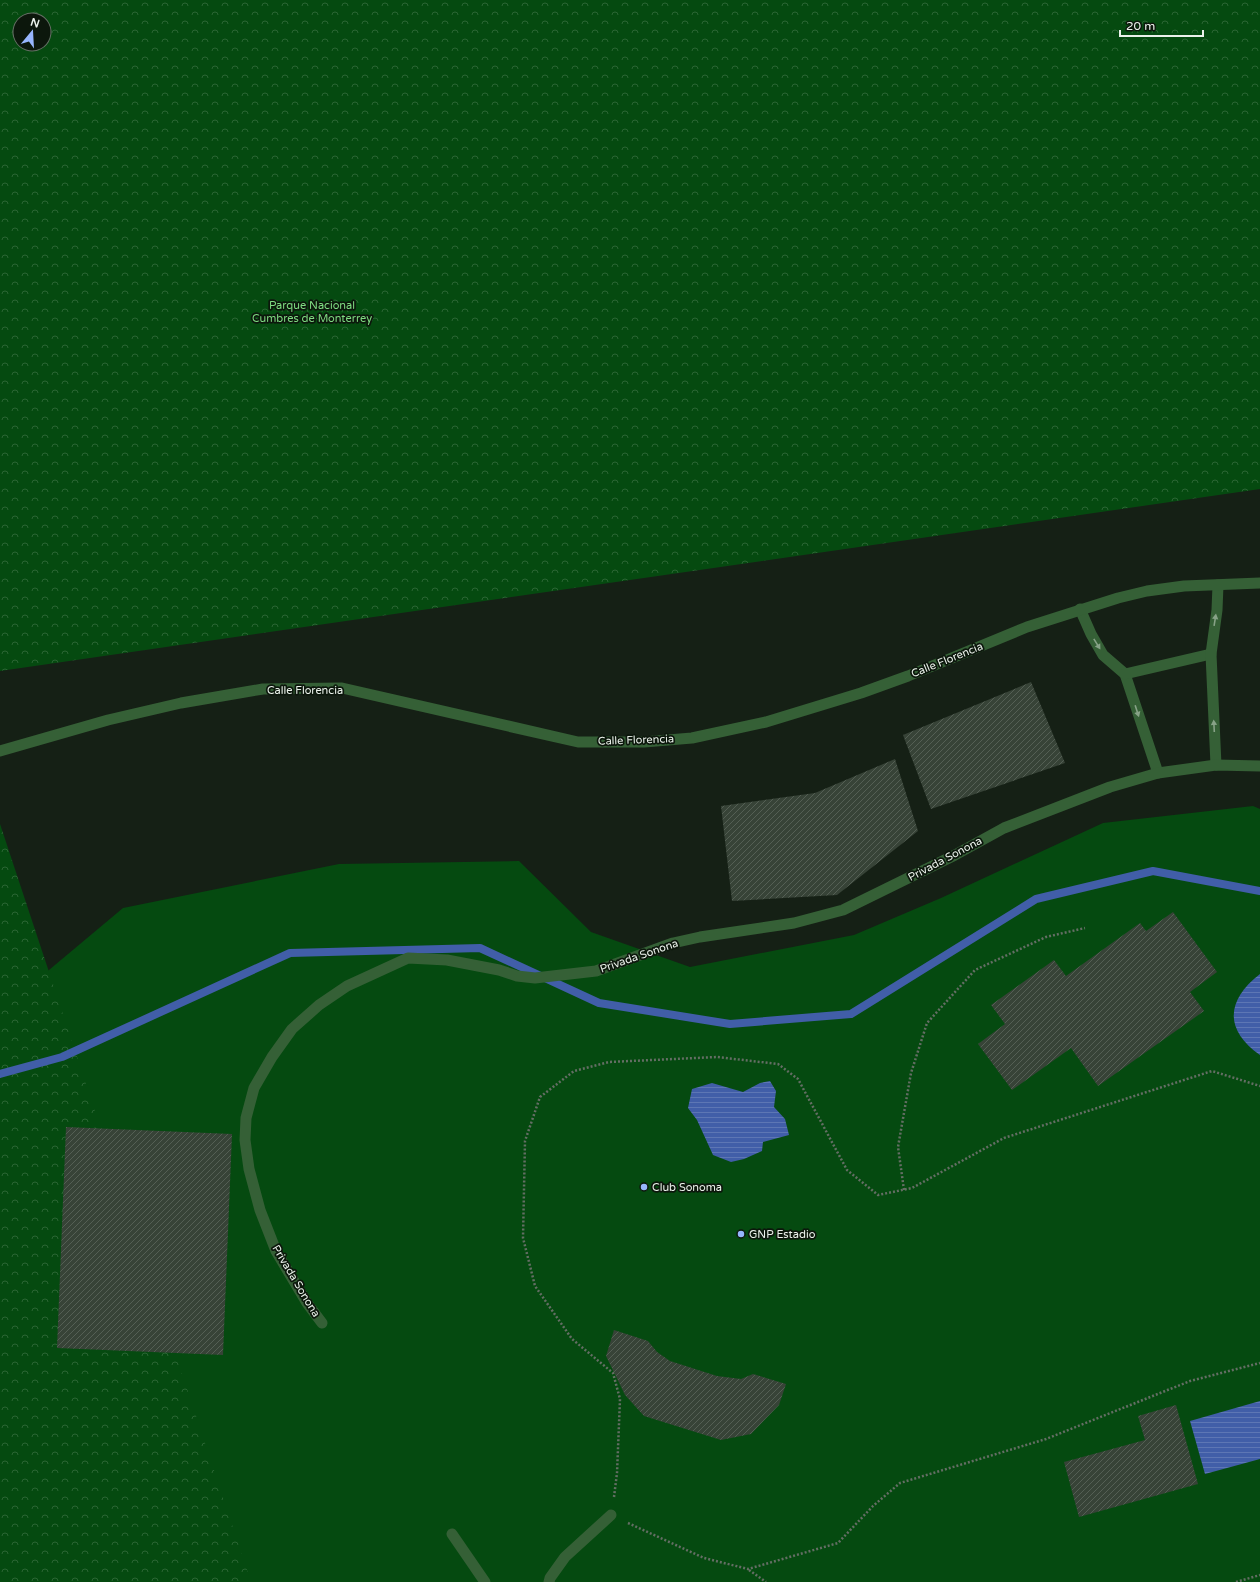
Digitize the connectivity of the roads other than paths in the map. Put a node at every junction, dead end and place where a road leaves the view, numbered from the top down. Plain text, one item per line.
1 (1260, 583) edge
2 (1218, 585) junction
3 (1080, 609) junction
4 (1211, 654) junction
5 (1125, 674) junction
6 (0, 751) edge
7 (1216, 765) junction
8 (1260, 766) edge
9 (1158, 773) junction
10 (322, 1323) dead end
11 (611, 1515) road end
12 (452, 1534) dead end
13 (485, 1582) edge
14 (550, 1582) edge

1 - 2 street, Calle Florencia
2 - 3 street, Calle Florencia
4 -> 2 street
3 -> 5 street
3 - 6 street, Calle Florencia
4 - 5 street
7 -> 4 street
5 -> 9 street
7 - 8 street, Privada Sonona
7 - 9 street, Privada Sonona
9 - 10 street, Privada Sonona
11 - 14 street
12 - 13 street

